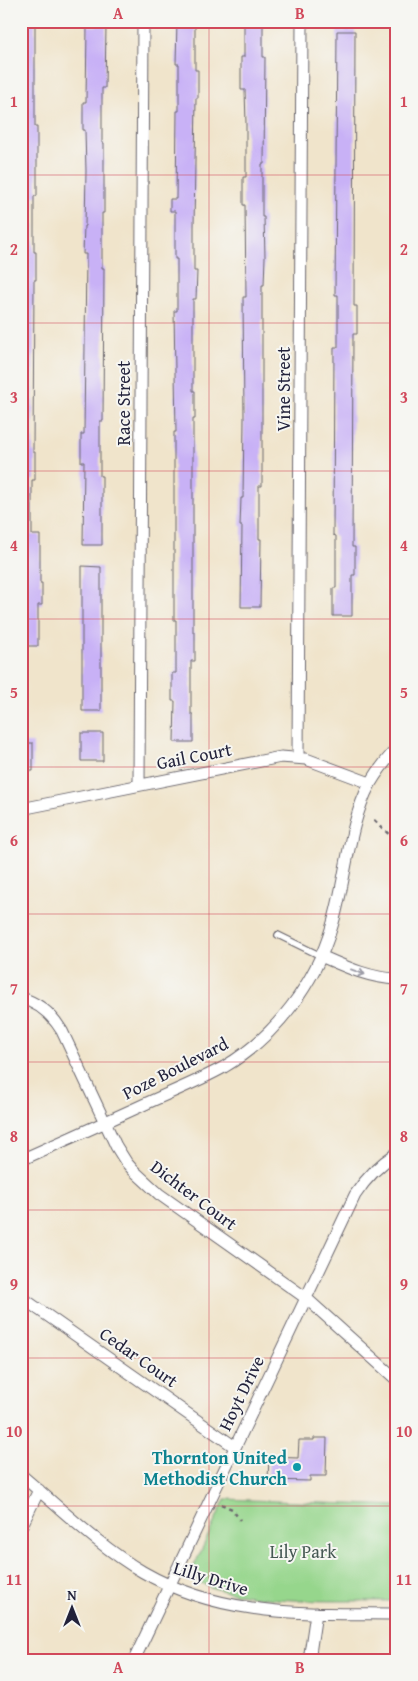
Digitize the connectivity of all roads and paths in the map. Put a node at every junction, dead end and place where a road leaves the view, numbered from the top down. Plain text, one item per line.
1 (143, 21) edge
2 (302, 21) edge
3 (397, 748) edge
4 (298, 757) junction
5 (370, 783) junction
6 (139, 785) junction
7 (21, 809) edge
8 (374, 820) dead end
9 (397, 842) edge
10 (278, 935) dead end
11 (322, 956) junction
12 (397, 979) edge
13 (21, 998) edge
14 (106, 1122) junction
15 (397, 1153) edge
16 (21, 1160) edge
17 (21, 1297) edge
18 (306, 1298) junction
19 (397, 1380) edge
20 (235, 1447) junction
21 (21, 1475) edge
22 (218, 1481) junction
23 (264, 1482) dead end
24 (39, 1490) junction
25 (210, 1499) junction
26 (240, 1520) dead end
27 (21, 1527) edge
28 (169, 1586) junction
29 (316, 1613) junction
30 (397, 1614) edge
31 (134, 1660) edge
32 (309, 1660) edge

1 - 6 street, Race Street
2 - 4 street, Vine Street
3 - 5 street, Poze Boulevard
4 - 5 street, Gail Court
4 - 6 street, Gail Court
5 - 11 street, Poze Boulevard
6 - 7 street, Gail Court
8 - 9 path
10 - 11 lane
11 -> 12 street
11 - 14 street, Poze Boulevard
13 - 14 street, Dichter Court
14 - 16 street, Poze Boulevard
14 - 18 street, Dichter Court
15 - 18 street, Hoyt Drive
17 - 20 street, Cedar Court
18 - 19 street, Dichter Court
18 - 20 street, Hoyt Drive
20 - 22 street, Hoyt Drive
21 - 24 street, Lilly Drive
22 - 23 path
22 - 25 street, Hoyt Drive
24 - 27 street
24 - 28 street, Lilly Drive
25 - 26 path
25 - 28 street, Hoyt Drive
28 - 29 street, Lilly Drive
28 - 31 street, Hoyt Drive
29 - 30 street, Lilly Drive
29 - 32 street

